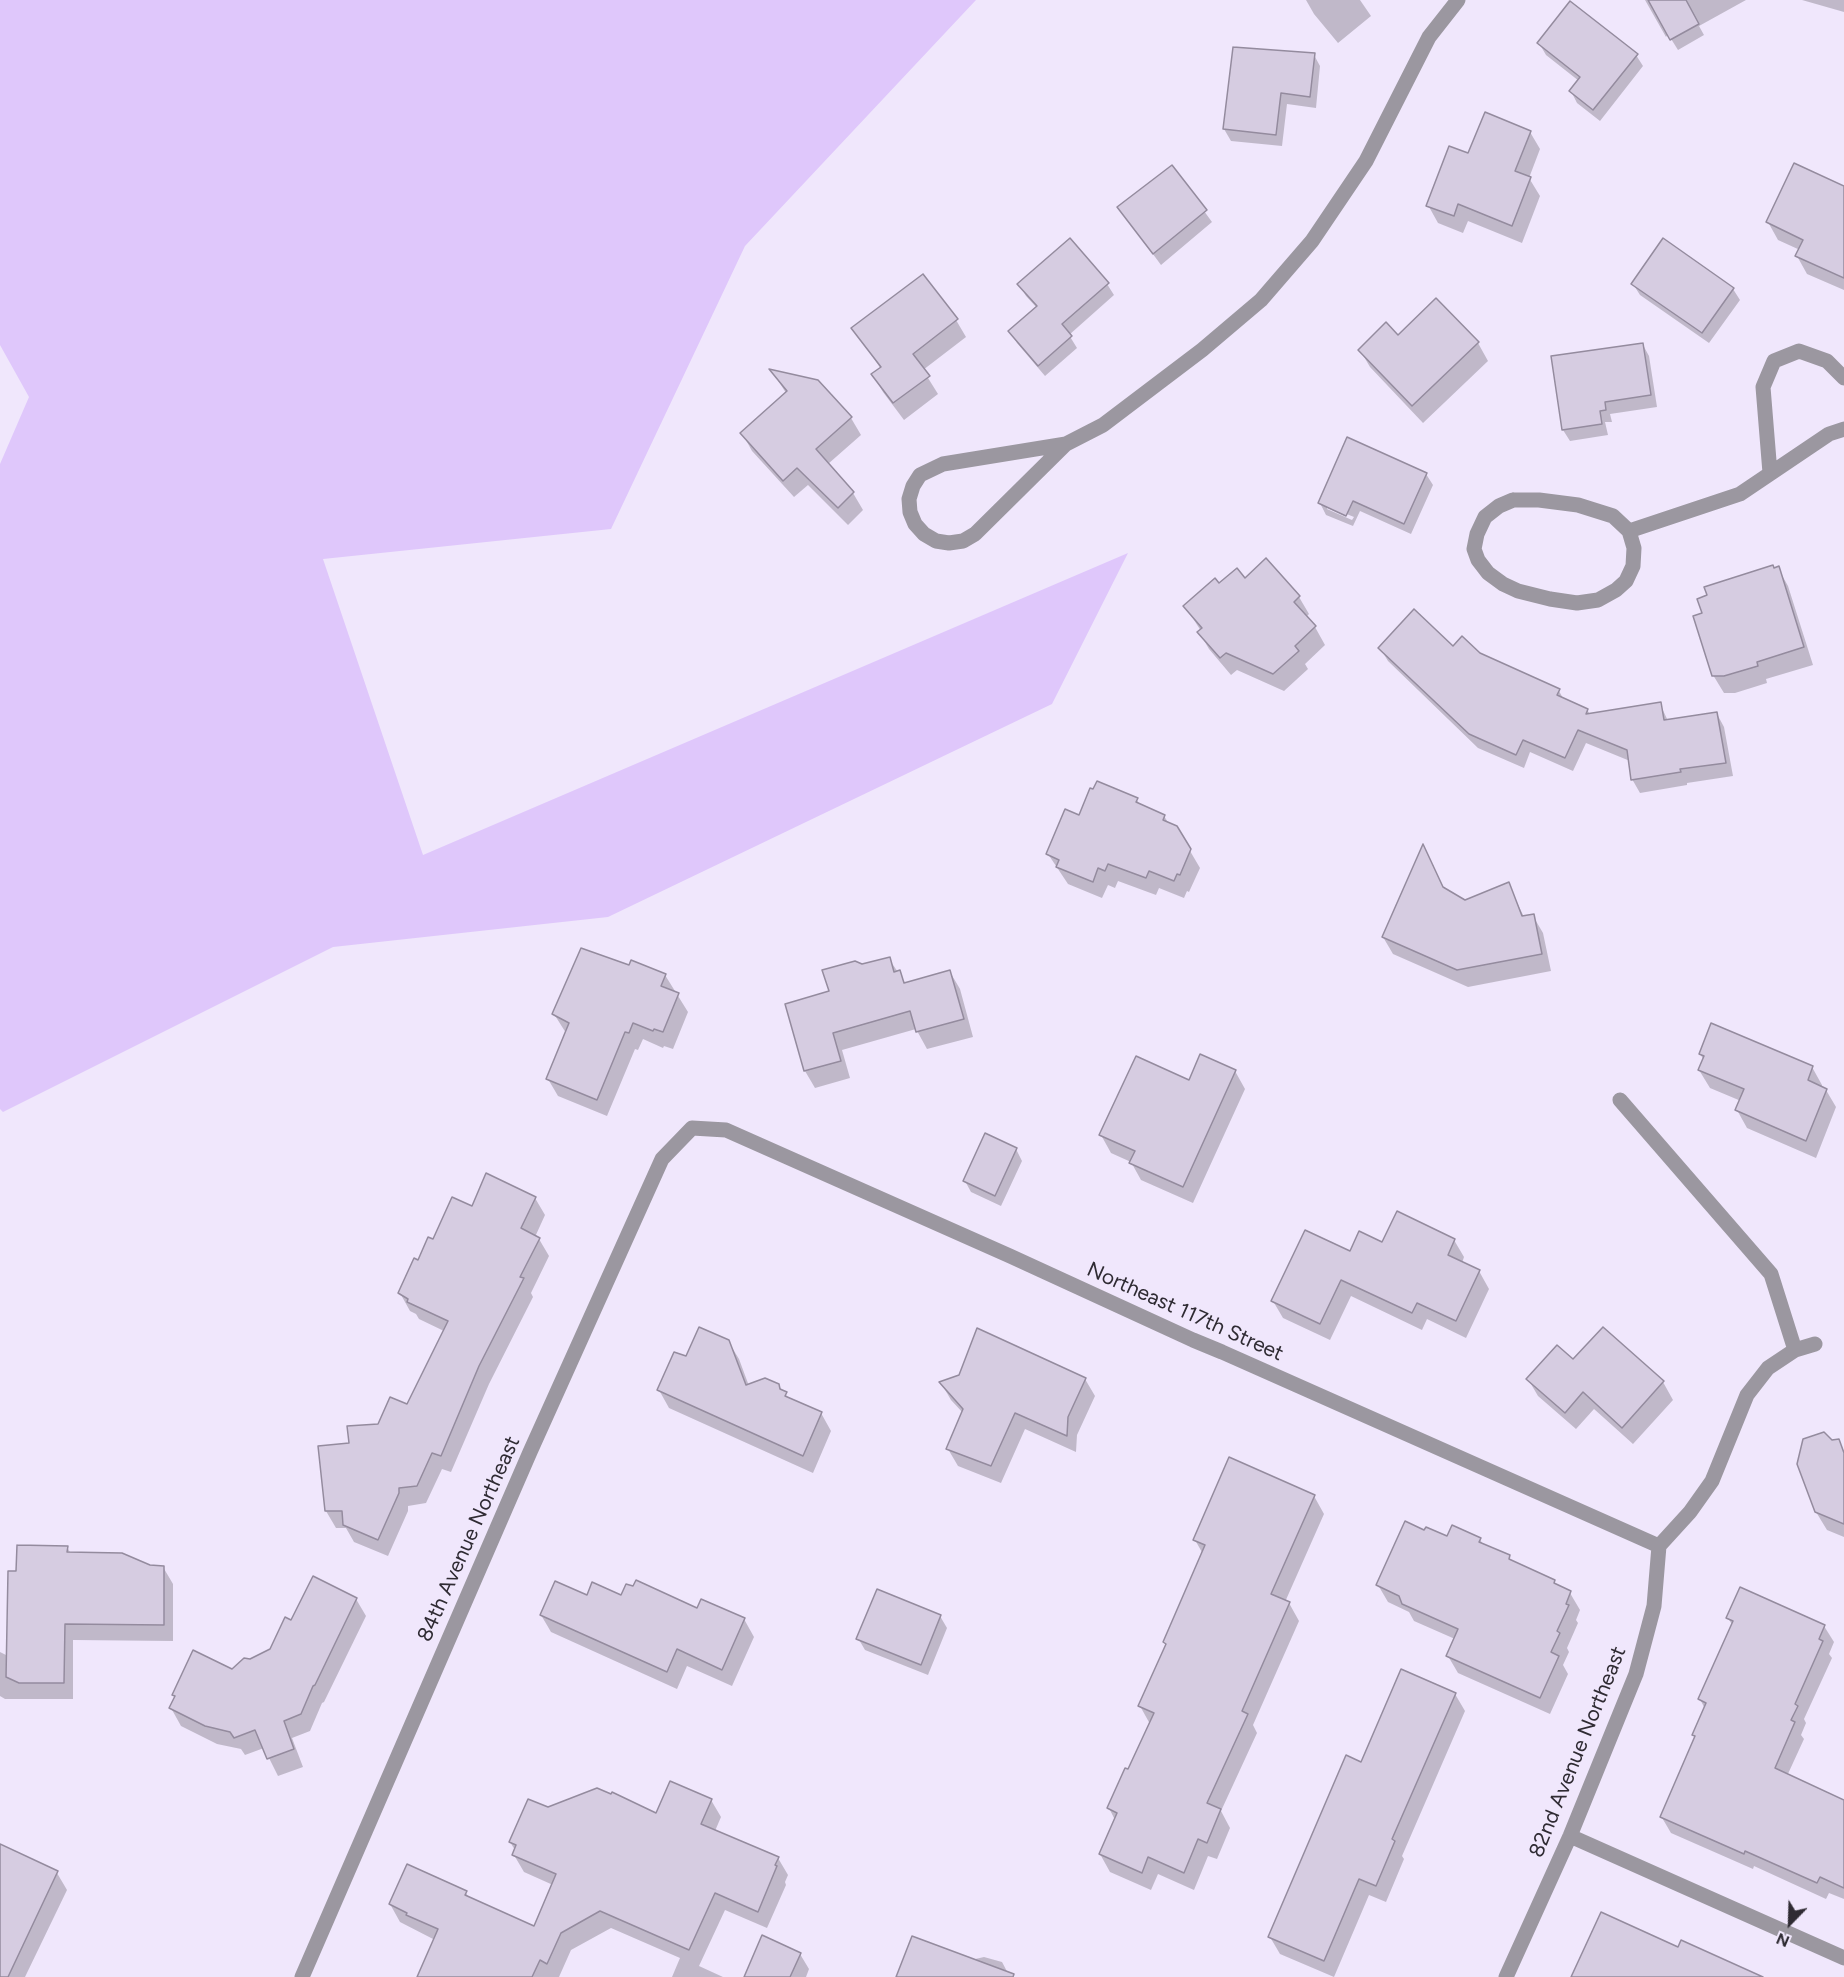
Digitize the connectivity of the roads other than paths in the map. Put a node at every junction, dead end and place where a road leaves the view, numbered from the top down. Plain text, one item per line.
1 (1458, 0) edge
2 (1844, 378) edge
3 (1844, 429) edge
4 (1066, 444) junction
5 (1770, 473) junction
6 (1629, 531) junction
7 (1620, 1100) dead end
8 (692, 1128) joint
9 (1815, 1344) dead end
10 (1795, 1350) junction
11 (1659, 1546) junction
12 (1570, 1836) junction
13 (1844, 1958) edge
14 (302, 1977) edge
15 (1506, 1977) edge

1 - 4 street
2 - 5 street
3 - 5 street
4 - 4 street
5 - 6 street
6 - 6 street
7 - 10 street
8 - 11 street, Northeast 117th Street
8 - 14 street, 84th Avenue Northeast
9 - 10 street
10 - 11 street
11 - 12 street, 82nd Avenue Northeast
12 - 13 street
12 - 15 street, 82nd Avenue Northeast

